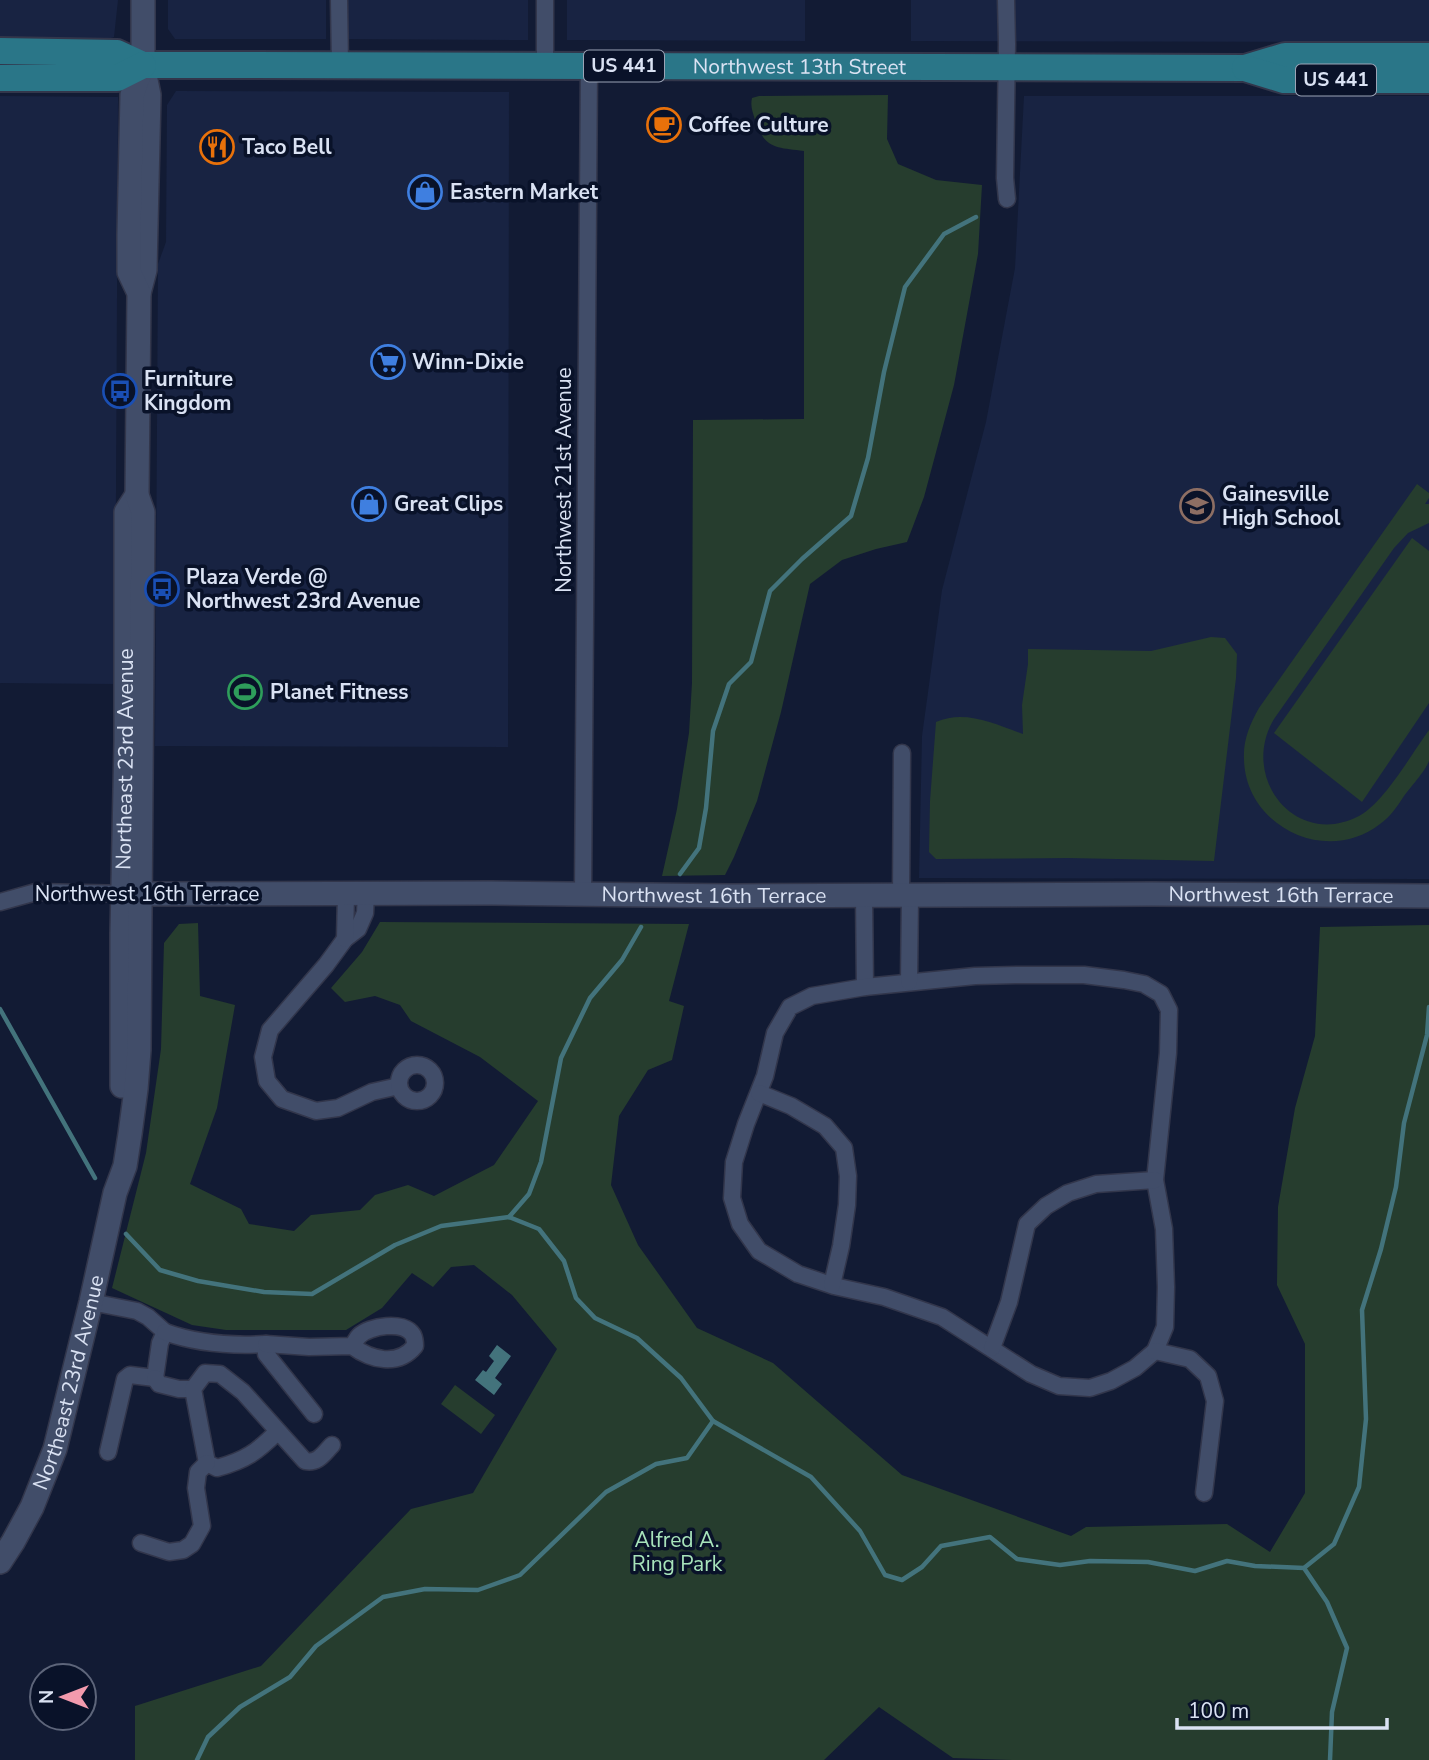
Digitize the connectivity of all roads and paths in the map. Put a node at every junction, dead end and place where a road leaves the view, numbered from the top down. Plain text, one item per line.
1 (143, 0) edge
2 (339, 0) edge
3 (545, 0) edge
4 (1006, 0) edge
5 (1429, 41) edge
6 (0, 51) edge
7 (1429, 56) edge
8 (143, 65) junction
9 (340, 65) junction
10 (1429, 65) edge
11 (545, 66) junction
12 (589, 66) junction
13 (1006, 67) junction
14 (1245, 68) junction
15 (0, 78) edge
16 (1284, 80) junction
17 (1429, 80) edge
18 (1007, 200) dead end
19 (139, 293) junction
20 (902, 753) dead end
21 (356, 893) junction
22 (132, 894) junction
23 (583, 894) junction
24 (864, 896) junction
25 (906, 896) junction
26 (1429, 896) edge
27 (0, 902) edge
28 (908, 982) junction
29 (864, 987) junction
30 (399, 1086) dead end
31 (759, 1093) junction
32 (1155, 1180) junction
33 (832, 1285) junction
34 (91, 1302) junction
35 (165, 1332) junction
36 (266, 1344) junction
37 (226, 1345) junction
38 (352, 1346) dead end
39 (992, 1348) junction
40 (1155, 1351) junction
41 (220, 1374) junction
42 (155, 1378) junction
43 (194, 1390) junction
44 (314, 1414) dead end
45 (278, 1431) junction
46 (332, 1445) dead end
47 (108, 1452) dead end
48 (207, 1463) junction
49 (1205, 1493) dead end
50 (141, 1543) dead end
51 (0, 1562) edge

1 - 8 street
2 - 9 street
3 - 11 street
4 - 13 street
5 - 7 street
6 - 8 main road, Northwest 13th Street / US 441
7 - 14 main road, Northwest 13th Street / US 441
8 - 9 main road, Northwest 13th Street / US 441
8 - 15 main road, Northwest 13th Street / US 441
8 - 19 street
8 - 19 street, Northeast 23rd Avenue
9 - 11 main road, Northwest 13th Street / US 441
10 - 16 main road
11 - 12 main road, Northwest 13th Street / US 441
12 - 13 main road, Northwest 13th Street / US 441
12 - 23 street, Northwest 21st Avenue
13 - 14 main road, Northwest 13th Street / US 441
13 - 18 street
14 - 16 main road, Northwest 13th Street / US 441
16 - 17 main road, Northwest 13th Street / US 441
19 - 22 street, Northeast 23rd Avenue
20 - 25 street
21 - 22 street, Northwest 16th Terrace
21 - 23 street, Northwest 16th Terrace
21 - 30 street
22 - 27 street, Northwest 16th Terrace
22 - 34 street, Northeast 23rd Avenue
23 - 24 street, Northwest 16th Terrace
24 - 25 street, Northwest 16th Terrace
24 - 29 street
25 - 26 street, Northwest 16th Terrace
25 - 28 street
28 - 29 street
28 - 32 street
29 - 31 street
31 - 33 street
31 - 33 street
32 - 39 street
32 - 40 street
33 - 39 street
34 - 35 street
34 - 51 street, Northeast 23rd Avenue
35 - 37 street
35 - 42 street
36 - 37 street
36 - 38 street
36 - 44 street
37 - 41 street
39 - 40 street
40 - 49 street
41 - 43 street
41 - 45 street
42 - 43 street
42 - 47 street
43 - 48 street
45 - 46 street
45 - 48 street
48 - 50 street

